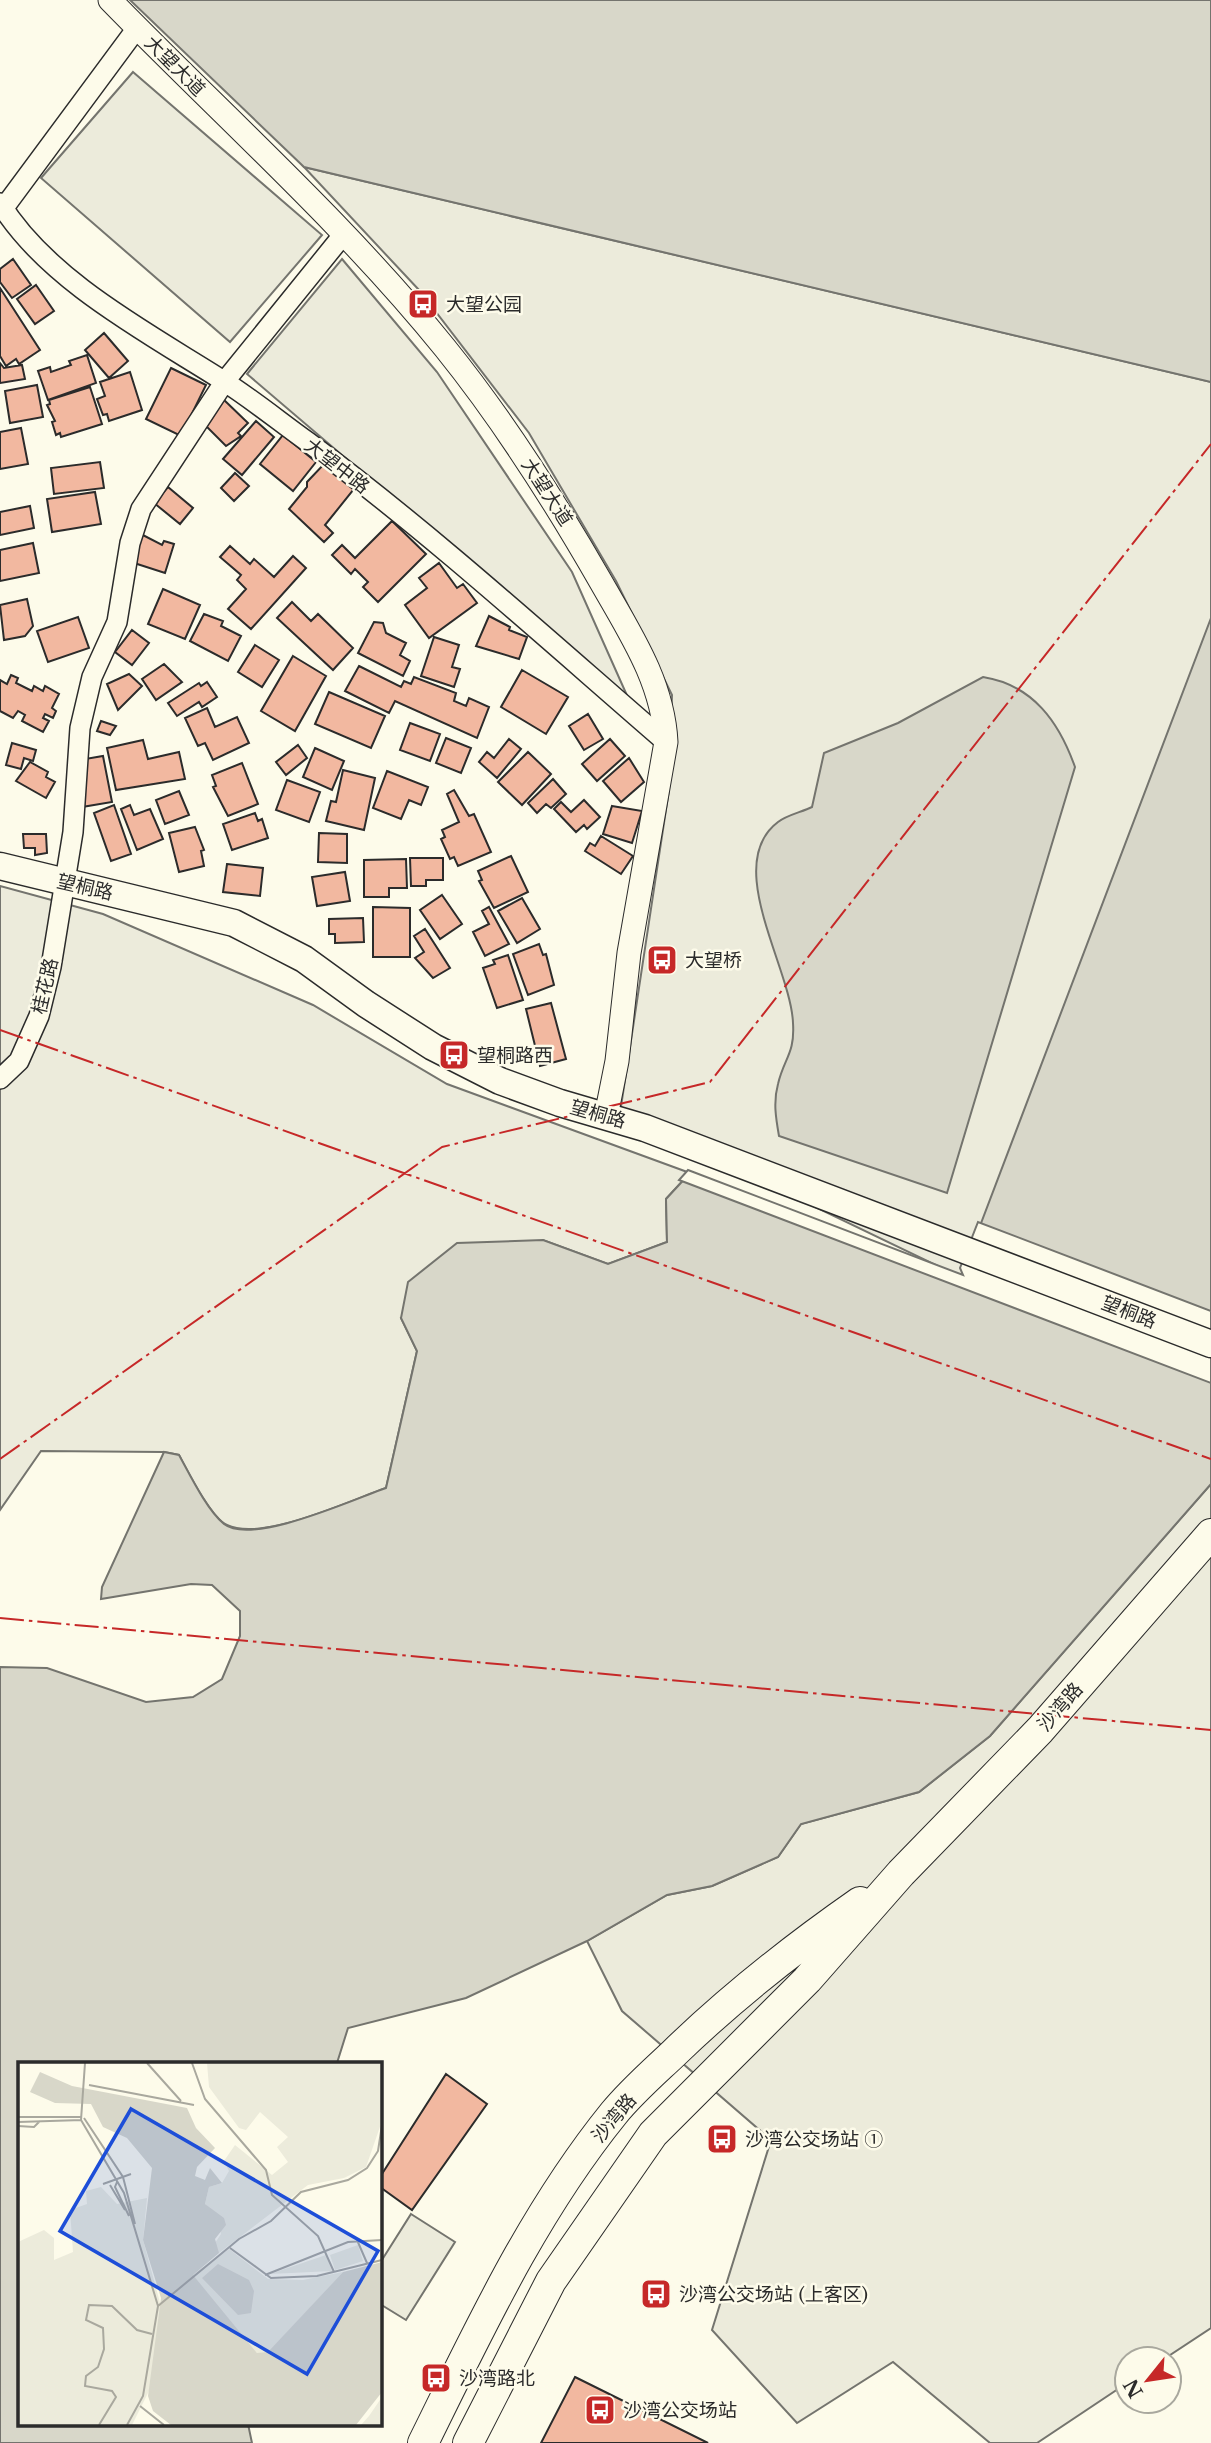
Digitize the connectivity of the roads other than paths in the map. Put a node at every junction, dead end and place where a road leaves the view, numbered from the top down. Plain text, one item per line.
1 (110, 0) edge
2 (137, 28) junction
3 (2, 206) edge
4 (343, 234) junction
5 (225, 381) junction
6 (666, 742) junction
7 (0, 866) edge
8 (64, 882) junction
9 (0, 1079) edge
10 (606, 1116) junction
11 (1211, 1344) edge
12 (1211, 1534) edge
13 (901, 1873) junction
14 (712, 2017) junction
15 (739, 2047) junction
16 (423, 2443) edge
17 (468, 2443) edge

1 - 2 street, 大望大道
2 - 3 street
2 - 4 street, 大望大道
3 - 5 street, 大望中路
4 - 5 street, 桂花路
4 - 6 street, 大望大道
5 - 6 street, 大望中路
5 - 8 street, 桂花路
6 - 10 street, 大望大道
7 - 8 main road, 望桐路
8 - 9 street, 桂花路
8 - 10 main road, 望桐路
10 - 11 main road, 望桐路
12 - 13 main road, 沙湾路
13 - 14 main road, 沙湾路
13 - 15 main road, 沙湾路
14 - 15 main road
14 - 16 main road, 沙湾路
15 - 17 main road, 沙湾路

